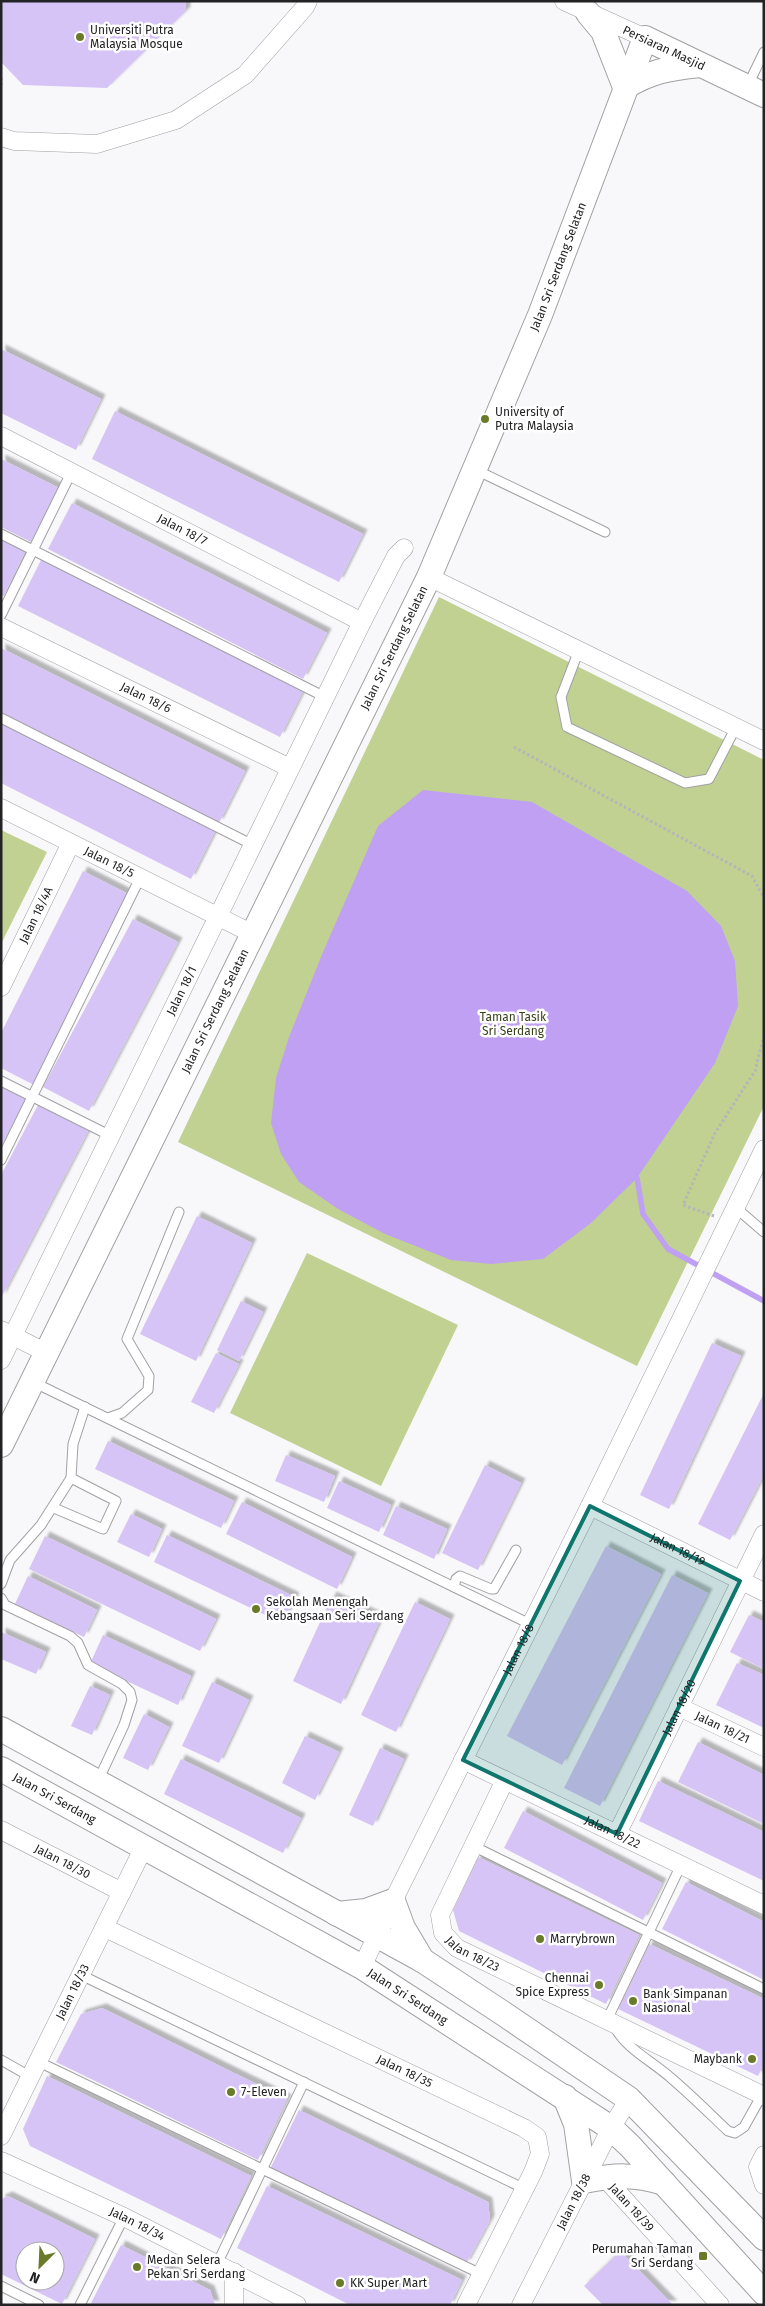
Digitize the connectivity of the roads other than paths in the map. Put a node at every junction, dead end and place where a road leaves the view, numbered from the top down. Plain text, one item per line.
1 (308, 1) edge
2 (564, 1) edge
3 (588, 13) junction
4 (645, 38) junction
5 (764, 52) edge
6 (700, 65) junction
7 (625, 87) junction
8 (756, 91) edge
9 (1, 137) edge
10 (1, 436) edge
11 (474, 469) junction
12 (71, 472) junction
13 (605, 532) dead end
14 (1, 534) edge
15 (404, 548) dead end
16 (33, 550) junction
17 (429, 576) junction
18 (1, 615) edge
19 (362, 622) junction
20 (1, 627) edge
21 (579, 650) junction
22 (325, 697) junction
23 (1, 718) edge
24 (736, 727) junction
25 (764, 741) edge
26 (290, 768) junction
27 (1, 808) edge
28 (71, 843) junction
29 (252, 846) junction
30 (140, 878) junction
31 (218, 916) junction
32 (253, 934) junction
33 (1, 987) edge
34 (1, 1081) edge
35 (32, 1097) junction
36 (111, 1136) junction
37 (764, 1148) edge
38 (1, 1160) edge
39 (180, 1212) dead end
40 (728, 1221) junction
41 (764, 1232) edge
42 (7, 1333) edge
43 (46, 1353) junction
44 (1, 1360) edge
45 (33, 1381) junction
46 (85, 1407) junction
47 (108, 1418) junction
48 (1, 1445) edge
49 (71, 1478) junction
50 (590, 1506) junction
51 (54, 1508) junction
52 (764, 1534) edge
53 (516, 1550) dead end
54 (740, 1581) junction
55 (1, 1584) edge
56 (454, 1587) junction
57 (764, 1592) edge
58 (1, 1598) edge
59 (532, 1624) junction
60 (679, 1707) junction
61 (1, 1729) edge
62 (764, 1747) edge
63 (463, 1760) junction
64 (1, 1769) edge
65 (504, 1780) junction
66 (98, 1782) junction
67 (1, 1830) edge
68 (617, 1834) junction
69 (473, 1846) junction
70 (144, 1847) junction
71 (681, 1865) junction
72 (122, 1892) junction
73 (393, 1901) junction
74 (764, 1905) edge
75 (337, 1914) junction
76 (105, 1928) junction
77 (649, 1932) junction
78 (376, 1935) junction
79 (422, 1960) junction
80 (362, 1967) junction
81 (81, 1976) junction
82 (764, 1989) edge
83 (610, 2022) junction
84 (1, 2060) edge
85 (35, 2069) junction
86 (304, 2082) junction
87 (763, 2095) edge
88 (565, 2097) junction
89 (629, 2099) junction
90 (611, 2128) junction
91 (1, 2136) edge
92 (764, 2155) edge
93 (1, 2161) edge
94 (262, 2169) junction
95 (594, 2179) junction
96 (664, 2183) junction
97 (764, 2185) edge
98 (523, 2188) junction
99 (124, 2217) junction
100 (764, 2238) edge
101 (217, 2264) junction
102 (234, 2272) junction
103 (482, 2274) junction
104 (1, 2286) edge
105 (764, 2293) edge
106 (530, 2296) edge
107 (288, 2303) edge
108 (39, 2305) edge
109 (80, 2305) edge
110 (234, 2305) edge
111 (466, 2305) edge
112 (521, 2305) edge
113 (720, 2305) edge

1 - 9 street
2 - 3 street, Persiaran Masjid
3 - 4 street, Persiaran Masjid
3 - 7 street
4 - 6 street, Persiaran Masjid
4 - 7 street, Jalan Sri Serdang Selatan
5 - 8 lane
6 - 7 street
6 - 8 street, Persiaran Masjid
7 - 11 street, Jalan Sri Serdang Selatan
10 - 12 street, Jalan 18/7
11 - 13 lane
11 - 17 street, Jalan Sri Serdang Selatan
12 - 16 lane
12 - 19 street, Jalan 18/7
14 - 16 lane
15 - 19 street, Jalan 18/1
16 - 18 lane
16 - 22 lane
17 - 21 street, Jalan Sri Serdang Selatan
17 - 32 street, Jalan Sri Serdang Selatan
19 - 22 street, Jalan 18/1
20 - 26 street, Jalan 18/6
21 - 24 street, Jalan Sri Serdang Selatan
21 - 24 lane
22 - 26 street, Jalan 18/1
23 - 29 lane
24 - 25 street, Jalan Sri Serdang Selatan
26 - 29 street, Jalan 18/1
27 - 28 street, Jalan 18/5
28 - 30 street, Jalan 18/5
28 - 33 street, Jalan 18/4A
29 - 31 street, Jalan 18/1
30 - 31 street, Jalan 18/5
30 - 35 lane
31 - 32 street, Jalan 18/5
31 - 36 street, Jalan 18/1
32 - 43 street, Jalan Sri Serdang Selatan
34 - 35 lane
35 - 36 lane
35 - 38 lane
36 - 42 street, Jalan 18/1
37 - 40 street, Jalan 18/8
39 - 47 lane
40 - 41 lane
40 - 50 street, Jalan 18/8
42 - 43 street
42 - 44 street, Jalan 18/1
43 - 45 street, Jalan Sri Serdang Selatan
45 - 46 lane
45 - 48 street, Jalan Sri Serdang Selatan
46 - 47 lane
46 - 49 lane
47 - 56 lane
49 - 51 lane
49 - 51 lane
50 - 54 street, Jalan 18/19
50 - 59 street, Jalan 18/8
51 - 55 lane
52 - 54 street, Jalan 18/20
53 - 56 lane
54 - 57 street, Jalan 18/19
54 - 60 street, Jalan 18/20
56 - 59 lane
58 - 66 lane
59 - 63 street, Jalan 18/8
60 - 62 street, Jalan 18/21
60 - 68 street, Jalan 18/20
61 - 66 street
63 - 65 street, Jalan 18/22
63 - 73 street, Jalan 18/8
64 - 70 street, Jalan Sri Serdang
65 - 68 street, Jalan 18/22
65 - 69 street, Jalan 18/23
66 - 75 street
67 - 72 street, Jalan 18/30
68 - 71 street, Jalan 18/22
69 - 77 lane
69 - 83 street, Jalan 18/23
70 - 72 street, Jalan 18/33
70 - 80 street, Jalan Sri Serdang
71 - 74 street, Jalan 18/22
71 - 77 lane
72 - 76 street, Jalan 18/33
73 - 75 street
73 - 78 street, Jalan 18/8
73 - 79 street
75 - 78 street
76 - 81 street, Jalan 18/33
76 - 98 street, Jalan 18/35
77 - 82 lane
77 - 83 lane
78 - 79 street
78 - 80 street, Jalan 18/8
79 - 89 street
80 - 88 street, Jalan Sri Serdang
81 - 85 street, Jalan 18/33
81 - 86 lane
83 - 87 street, Jalan 18/23
83 - 87 lane
84 - 85 lane
85 - 91 street, Jalan 18/33
85 - 94 lane
86 - 94 lane
86 - 98 lane
88 - 90 street, Jalan Sri Serdang
88 - 95 street
89 - 90 street, Jalan 18/38
89 - 100 street
90 - 95 street, Jalan 18/38
90 - 96 street, Jalan Sri Serdang
92 - 97 street
93 - 99 street, Jalan 18/34
94 - 101 lane
94 - 103 lane
95 - 96 street
95 - 106 street, Jalan 18/38
95 - 113 street, Jalan 18/39
96 - 105 street, Jalan Sri Serdang
98 - 103 street, Jalan 18/35
99 - 101 street, Jalan 18/34
99 - 109 lane
101 - 102 street, Jalan 18/34
102 - 107 street, Jalan 18/34
102 - 110 street
103 - 111 street, Jalan 18/35
104 - 108 lane
106 - 112 street, Jalan 18/38

